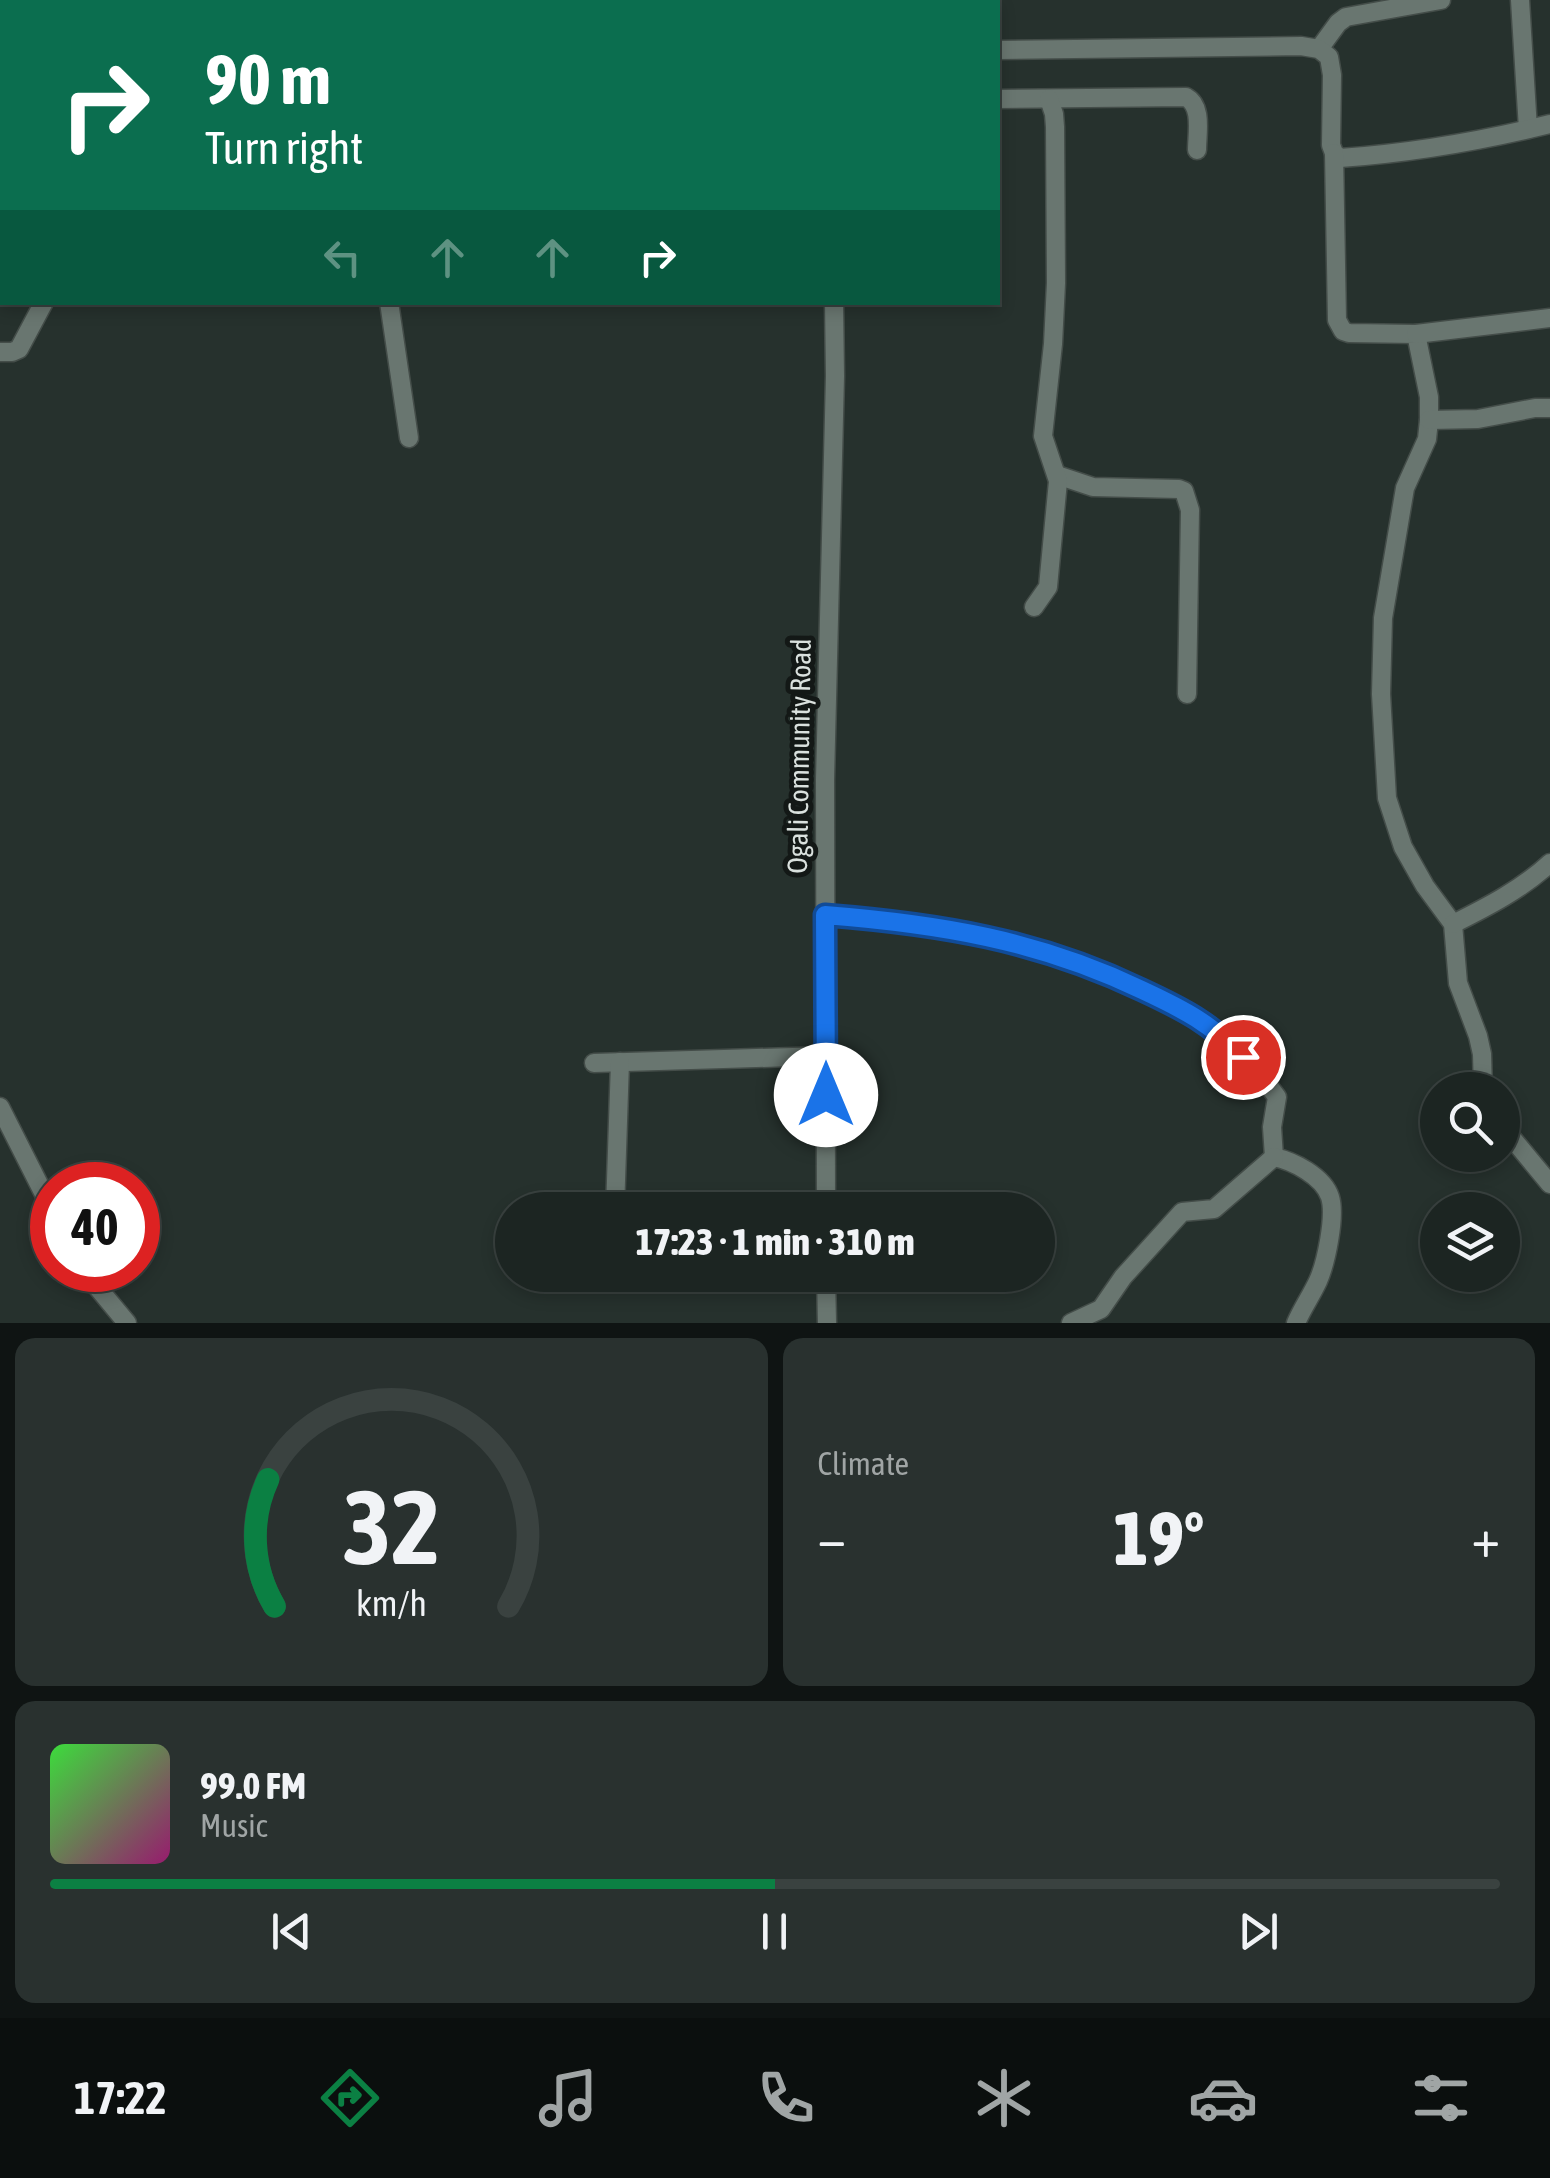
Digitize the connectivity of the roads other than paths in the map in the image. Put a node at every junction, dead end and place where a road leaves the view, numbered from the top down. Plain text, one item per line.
1 (1441, 0) edge
2 (1520, 0) edge
3 (1000, 50) edge
4 (1319, 50) junction
5 (1000, 99) edge
6 (1048, 99) junction
7 (1550, 124) edge
8 (1528, 130) junction
9 (1197, 150) dead end
10 (1334, 154) junction
11 (42, 305) edge
12 (389, 305) edge
13 (834, 305) edge
14 (1550, 318) edge
15 (1416, 334) junction
16 (0, 352) edge
17 (1550, 408) edge
18 (1430, 420) junction
19 (409, 438) dead end
20 (1057, 474) junction
21 (1034, 607) dead end
22 (1188, 694) dead end
23 (1550, 863) edge
24 (825, 915) junction
25 (1453, 924) junction
26 (825, 1056) junction
27 (620, 1062) junction
28 (594, 1063) dead end
29 (1482, 1072) edge
30 (0, 1106) edge
31 (1520, 1148) edge
32 (1274, 1157) junction
33 (30, 1166) edge
34 (1550, 1184) edge
35 (616, 1192) edge
36 (826, 1192) edge
37 (101, 1292) edge
38 (826, 1292) edge
39 (127, 1323) edge
40 (827, 1323) edge
41 (1071, 1323) edge
42 (1296, 1323) edge

1 - 4 street
2 - 8 street
3 - 4 street
4 - 10 street
5 - 6 street
6 - 9 street
6 - 20 street
7 - 8 street
8 - 10 street
10 - 15 street
11 - 16 street
12 - 19 street
13 - 24 street, Ogali Community Road
14 - 15 street
15 - 18 street
17 - 18 street
18 - 25 street
20 - 21 street
20 - 22 street
23 - 25 street
24 - 26 street, Ogali Community Road
24 - 32 street
25 - 29 street
26 - 27 street
26 - 36 street, Ogali Community Road
27 - 28 street
27 - 35 street
30 - 33 street
31 - 34 street
32 - 41 street
32 - 42 street
37 - 39 street
38 - 40 street

